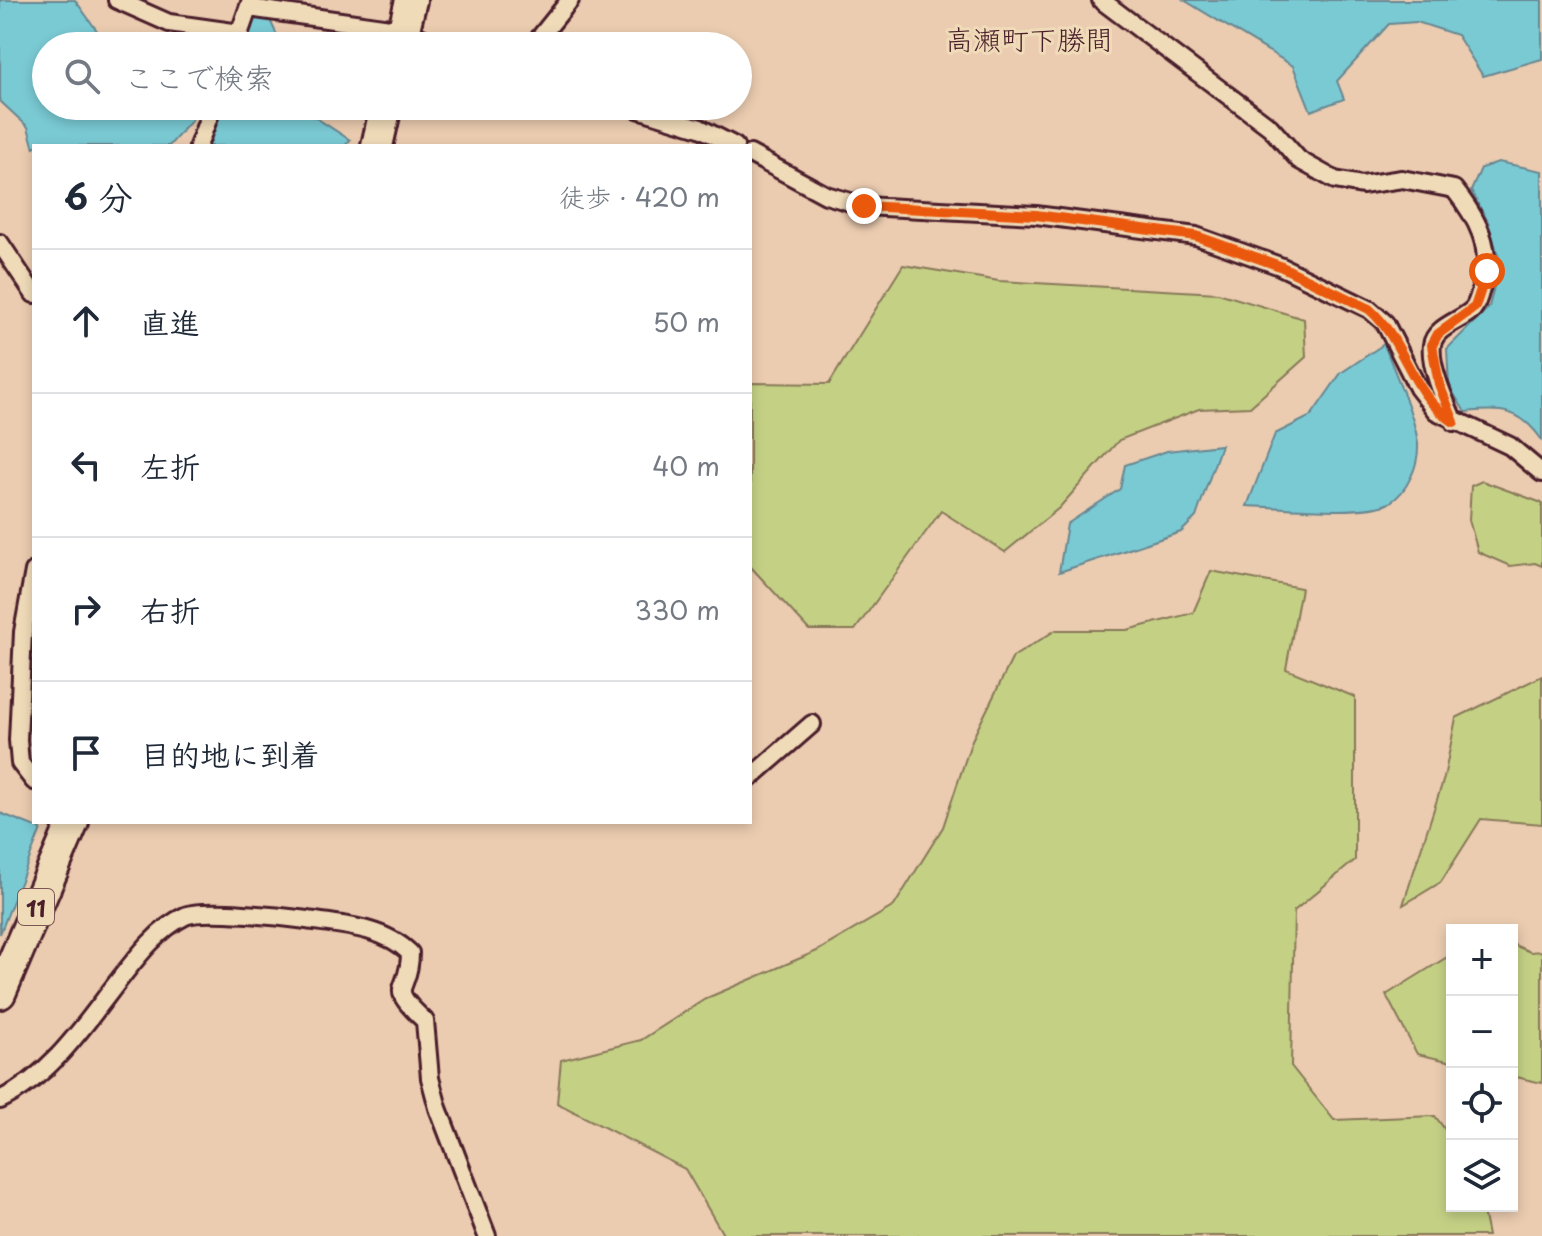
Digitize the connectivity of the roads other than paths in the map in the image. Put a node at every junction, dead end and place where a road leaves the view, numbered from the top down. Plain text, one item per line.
1 (117, 0) edge
2 (411, 0) edge
3 (570, 0) edge
4 (1101, 0) edge
5 (250, 4) edge
6 (205, 32) edge
7 (240, 32) edge
8 (375, 32) edge
9 (403, 32) edge
10 (544, 32) edge
11 (208, 120) edge
12 (383, 120) edge
13 (674, 120) edge
14 (199, 144) edge
15 (377, 144) edge
16 (731, 144) edge
17 (752, 155) edge
18 (0, 243) edge
19 (32, 291) edge
20 (1454, 422) junction
21 (1542, 473) edge
22 (32, 582) edge
23 (812, 724) dead end
24 (752, 776) edge
25 (32, 778) edge
26 (72, 824) edge
27 (0, 993) edge
28 (0, 1100) edge
29 (487, 1236) edge

1 - 6 street
2 - 9 highway
3 - 10 street
4 - 20 street
5 - 7 street
5 - 8 street
11 - 14 street
12 - 15 highway
13 - 16 street
17 - 20 street
18 - 19 street
20 - 21 street
22 - 25 street
23 - 24 street
26 - 27 highway, 11
28 - 29 street

